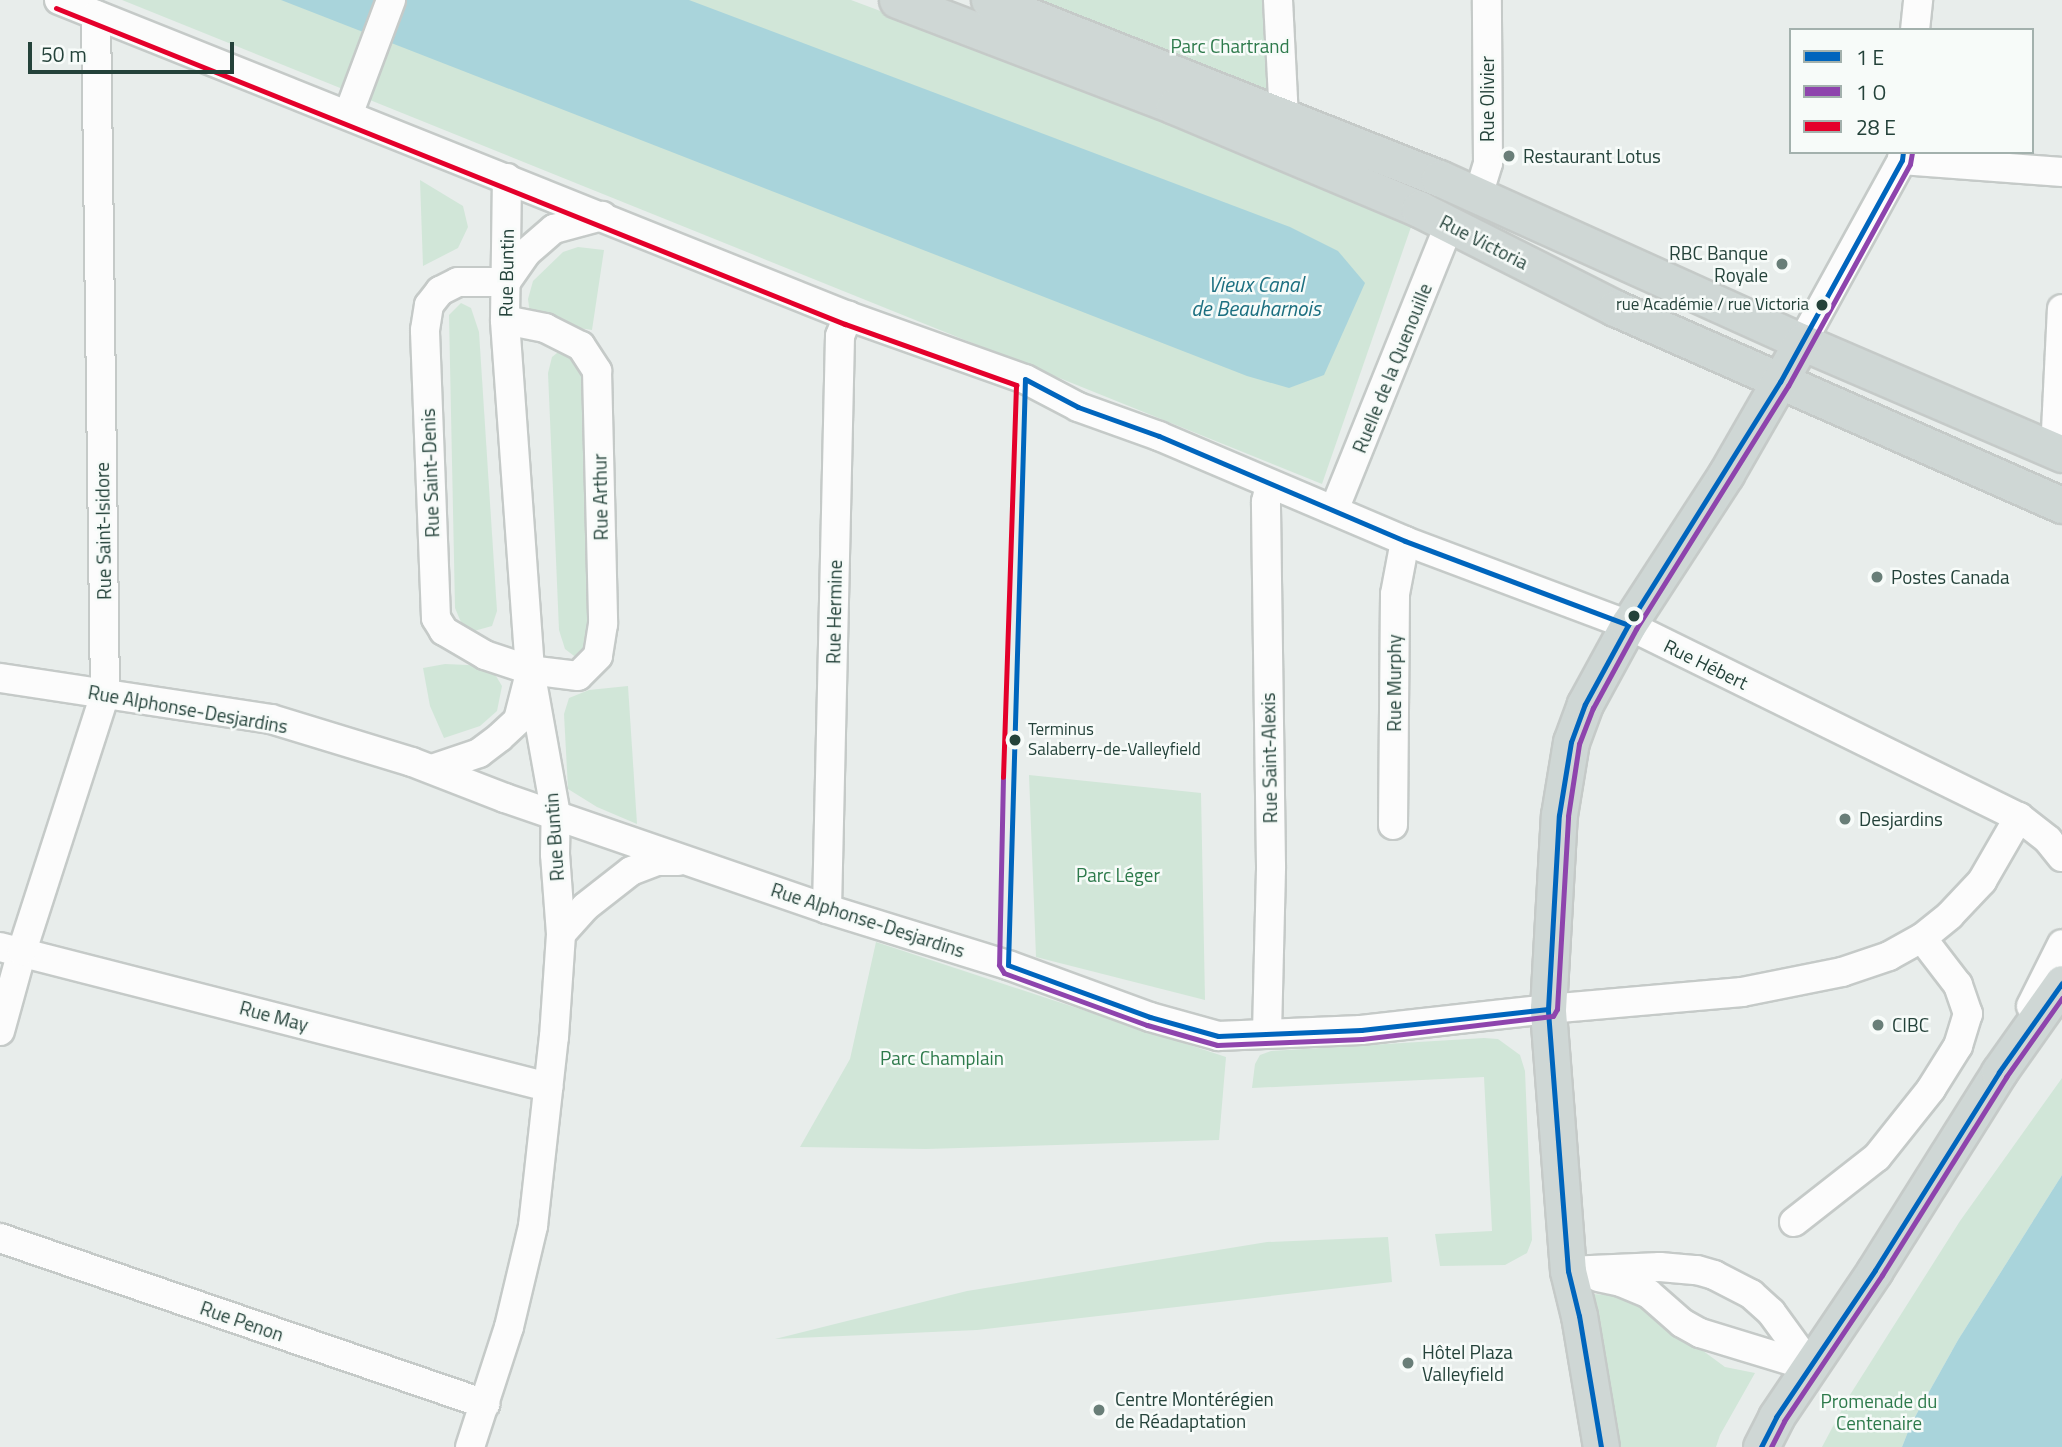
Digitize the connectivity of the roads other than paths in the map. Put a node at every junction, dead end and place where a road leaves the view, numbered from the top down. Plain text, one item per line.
1 (59, 0) edge
2 (391, 0) edge
3 (897, 0) edge
4 (989, 0) edge
5 (1278, 0) edge
6 (1487, 0) edge
7 (1918, 0) edge
8 (953, 10) edge
9 (96, 15) junction
10 (1915, 28) edge
11 (348, 114) junction
12 (1284, 118) junction
13 (1902, 156) edge
14 (2062, 172) edge
15 (507, 177) junction
16 (1478, 196) junction
17 (603, 216) junction
18 (1449, 225) junction
19 (506, 282) junction
20 (2062, 309) edge
21 (848, 316) junction
22 (505, 320) junction
23 (1802, 341) junction
24 (1780, 382) junction
25 (2059, 453) edge
26 (1270, 484) junction
27 (2062, 506) edge
28 (1334, 510) junction
29 (1405, 541) junction
30 (1628, 625) junction
31 (530, 670) junction
32 (0, 678) edge
33 (105, 694) junction
34 (432, 769) junction
35 (556, 815) junction
36 (2019, 817) junction
37 (1394, 825) dead end
38 (2062, 857) edge
39 (690, 861) junction
40 (827, 909) junction
41 (561, 934) junction
42 (1922, 938) junction
43 (2062, 944) edge
44 (11, 949) edge
45 (2062, 983) edge
46 (1548, 1009) junction
47 (0, 1031) edge
48 (1267, 1033) junction
49 (1999, 1072) junction
50 (548, 1087) junction
51 (1794, 1222) dead end
52 (0, 1238) edge
53 (1569, 1271) junction
54 (1811, 1367) junction
55 (485, 1404) junction
56 (470, 1447) edge
57 (1601, 1447) edge
58 (1760, 1447) edge

1 - 9 street, Rue Hébert
2 - 11 street
3 - 8 main road, Rue Victoria
4 - 12 main road, Rue Victoria
5 - 12 street
6 - 16 street, Rue Olivier
7 - 10 street
8 - 18 main road, Rue Victoria
9 - 11 street, Rue Hébert
9 - 33 street, Rue Saint-Isidore
11 - 15 street, Rue Hébert
12 - 16 main road, Rue Victoria
13 - 14 street
13 - 23 street
15 - 17 street, Rue Hébert
15 - 19 street, Rue Buntin
16 - 23 main road, Rue Victoria
17 - 19 street
17 - 21 street, Rue Hébert
18 - 24 main road, Rue Victoria
18 - 28 street, Ruelle de la Quenouille
19 - 22 street, Rue Buntin
19 - 31 street, Rue Saint-Denis
20 - 25 street
21 - 26 street, Rue Hébert
21 - 40 street, Rue Hermine
22 - 31 street, Rue Buntin
22 - 31 street, Rue Arthur
23 - 24 main road
23 - 25 main road, Rue Victoria
24 - 27 main road, Rue Victoria
24 - 30 main road
26 - 28 street, Rue Hébert
26 - 48 street, Rue Saint-Alexis
28 - 29 street, Rue Hébert
29 - 30 street, Rue Hébert
29 - 37 street, Rue Murphy
30 - 36 street, Rue Hébert
30 - 46 main road
31 - 34 street
31 - 35 street, Rue Buntin
32 - 33 street, Rue Alphonse-Desjardins
33 - 34 street, Rue Alphonse-Desjardins
33 - 44 street, Rue Saint-Isidore
34 - 35 street, Rue Alphonse-Desjardins
35 - 39 street, Rue Alphonse-Desjardins
35 - 41 street, Rue Buntin
36 - 38 street, Rue Hébert
36 - 42 street, Rue Alphonse-Desjardins
39 - 40 street, Rue Alphonse-Desjardins
39 - 41 street
40 - 48 street, Rue Alphonse-Desjardins
41 - 50 street, Rue Buntin
42 - 46 street, Rue Alphonse-Desjardins
42 - 51 street
43 - 49 street
44 - 47 street, Rue Saint-Isidore
44 - 50 street, Rue May
45 - 49 main road
46 - 48 street, Rue Alphonse-Desjardins
46 - 53 main road
49 - 54 main road
50 - 55 street, Rue Buntin
52 - 55 street, Rue Penon
53 - 54 street
53 - 54 street
53 - 57 main road
54 - 58 main road
55 - 56 street, Rue Buntin

